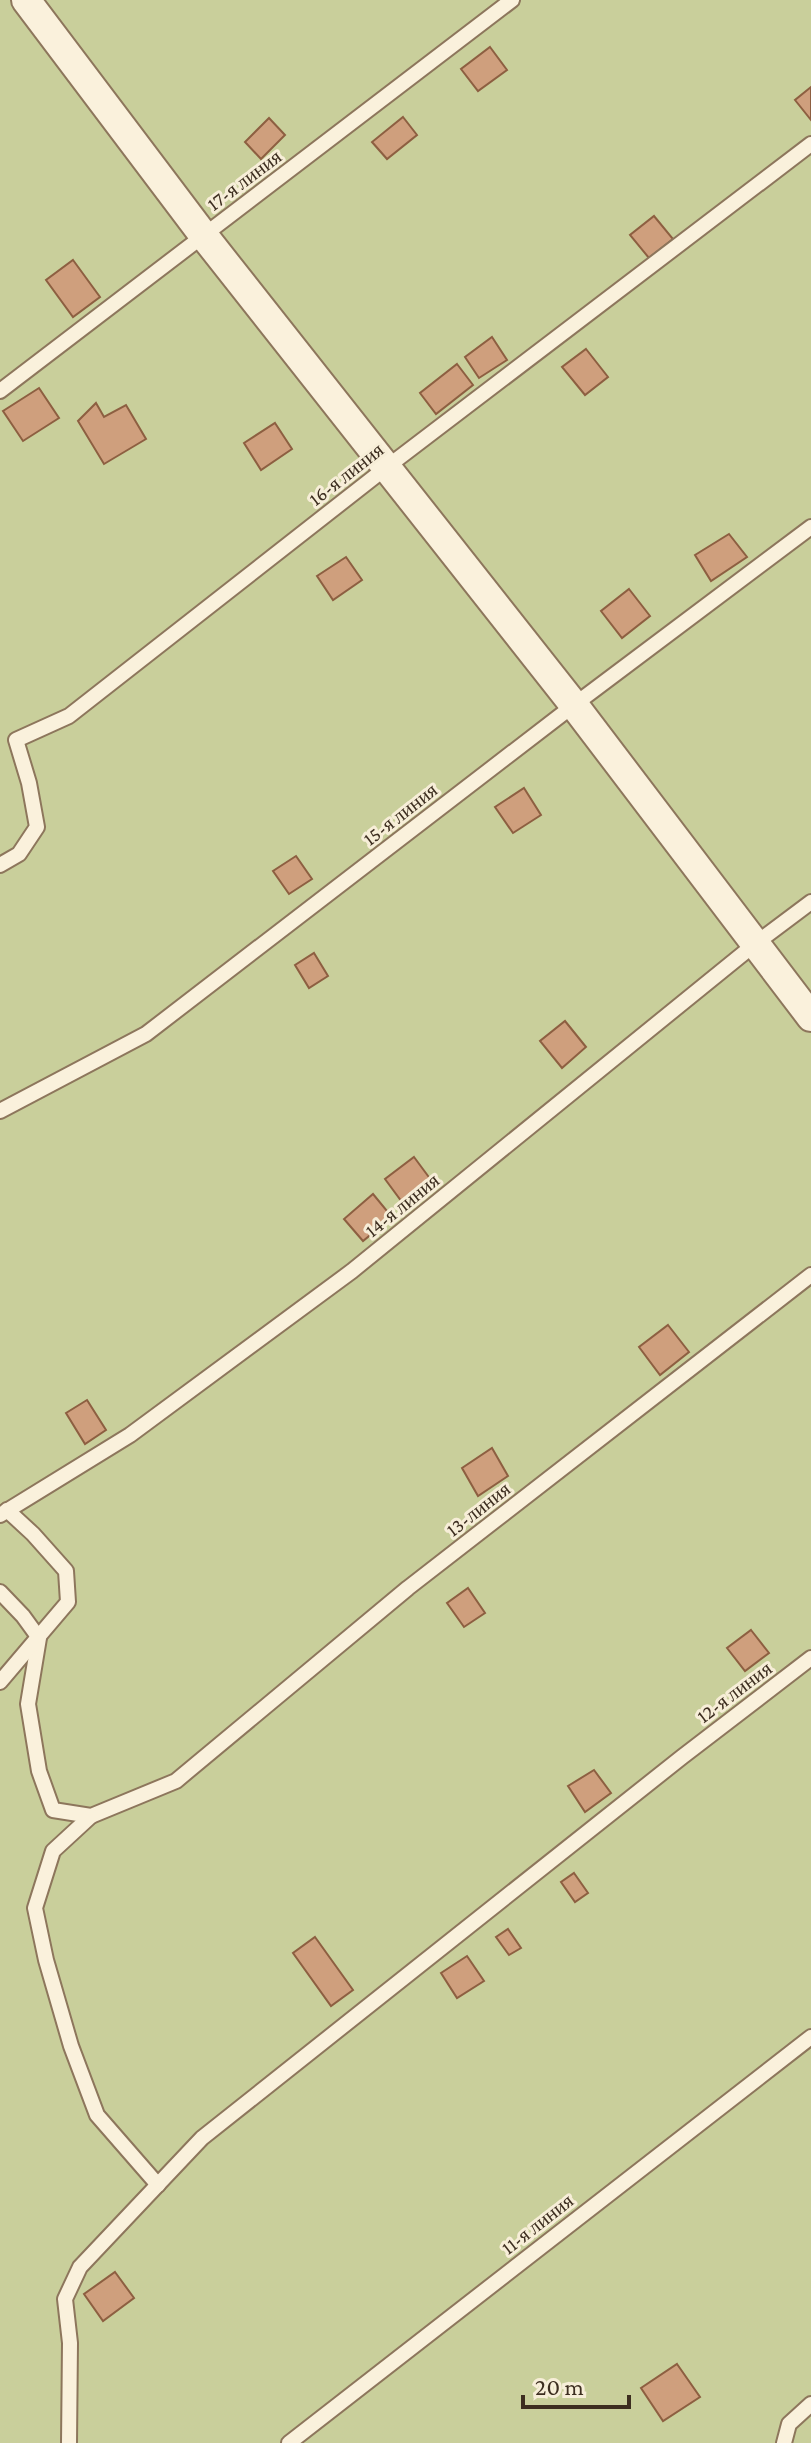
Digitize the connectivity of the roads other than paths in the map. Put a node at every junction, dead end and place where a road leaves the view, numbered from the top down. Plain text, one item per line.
1 (26, 0) edge
2 (512, 0) edge
3 (811, 144) edge
4 (204, 236) junction
5 (0, 391) edge
6 (387, 467) junction
7 (811, 527) edge
8 (574, 705) junction
9 (0, 865) edge
10 (811, 902) edge
11 (755, 944) junction
12 (811, 1017) edge
13 (0, 1111) edge
14 (811, 1275) edge
15 (4, 1513) edge
16 (0, 1592) edge
17 (39, 1638) junction
18 (811, 1658) edge
19 (0, 1682) edge
20 (91, 1816) junction
21 (811, 2037) edge
22 (158, 2185) junction
23 (811, 2404) edge
24 (69, 2443) edge
25 (289, 2443) edge
26 (784, 2443) edge

1 - 4 street
2 - 4 lane, 17-я линия
3 - 6 lane, 16-я линия
4 - 5 lane, 17-я линия
4 - 6 street
6 - 8 street
6 - 9 lane, 16-я линия
7 - 8 lane, 15-я линия
8 - 11 street
8 - 13 lane, 15-я линия
10 - 11 lane, 14-я линия
11 - 12 street
11 - 15 lane, 14-я линия
14 - 20 lane, 13-линия
15 - 17 lane
16 - 17 lane
17 - 19 lane
17 - 20 lane
18 - 22 lane, 12-я линия
20 - 22 lane
21 - 25 lane, 11-я линия
22 - 24 lane, 12-я линия
23 - 26 lane

